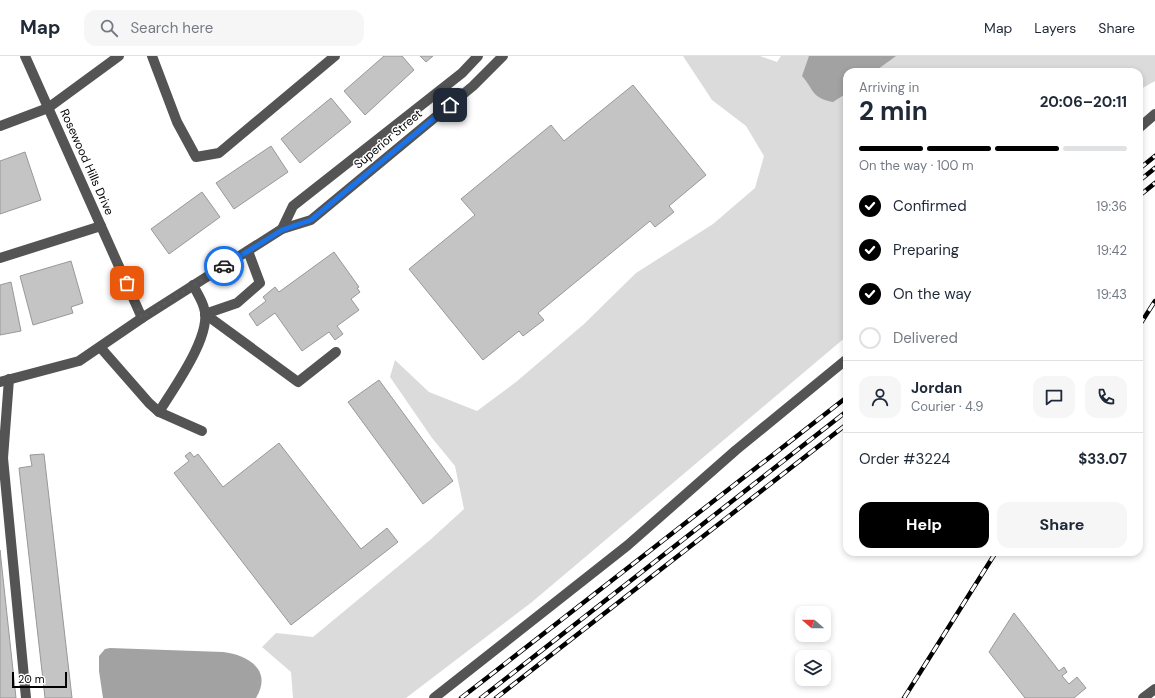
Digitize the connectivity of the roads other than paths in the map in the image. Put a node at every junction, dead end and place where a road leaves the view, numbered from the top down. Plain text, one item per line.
1 (25, 56) edge
2 (118, 56) edge
3 (152, 56) edge
4 (335, 56) edge
5 (478, 56) edge
6 (503, 56) edge
7 (462, 73) junction
8 (472, 86) junction
9 (48, 108) junction
10 (1155, 114) edge
11 (1143, 124) edge
12 (0, 126) edge
13 (101, 226) junction
14 (282, 230) junction
15 (248, 251) junction
16 (0, 258) edge
17 (193, 285) junction
18 (205, 314) junction
19 (142, 318) junction
20 (100, 346) junction
21 (336, 352) dead end
22 (843, 362) edge
23 (4, 381) edge
24 (159, 412) junction
25 (202, 431) dead end
26 (2, 440) edge
27 (1155, 689) edge
28 (26, 698) edge
29 (434, 698) edge
30 (1143, 698) edge

1 - 9 street, Rosewood Hills Drive
2 - 9 street
3 - 4 street
5 - 7 street, Superior Street
6 - 8 street, Superior Street
7 - 8 street
7 - 14 street, Superior Street
8 - 14 street, Superior Street
9 - 12 street, Rosewood Hills Drive
9 - 13 street, Rosewood Hills Drive
10 - 11 street
13 - 16 street, Rosewood Hills Drive
13 - 19 street, Rosewood Hills Drive
14 - 15 street, Superior Street
15 - 17 street, Superior Street
15 - 18 street
17 - 18 street
17 - 19 street, Superior Street
18 - 21 street
18 - 24 street
19 - 20 street, Superior Street
20 - 23 street, Superior Street
20 - 24 street
22 - 29 street
23 - 26 street
24 - 25 street
26 - 28 street
27 - 30 street

